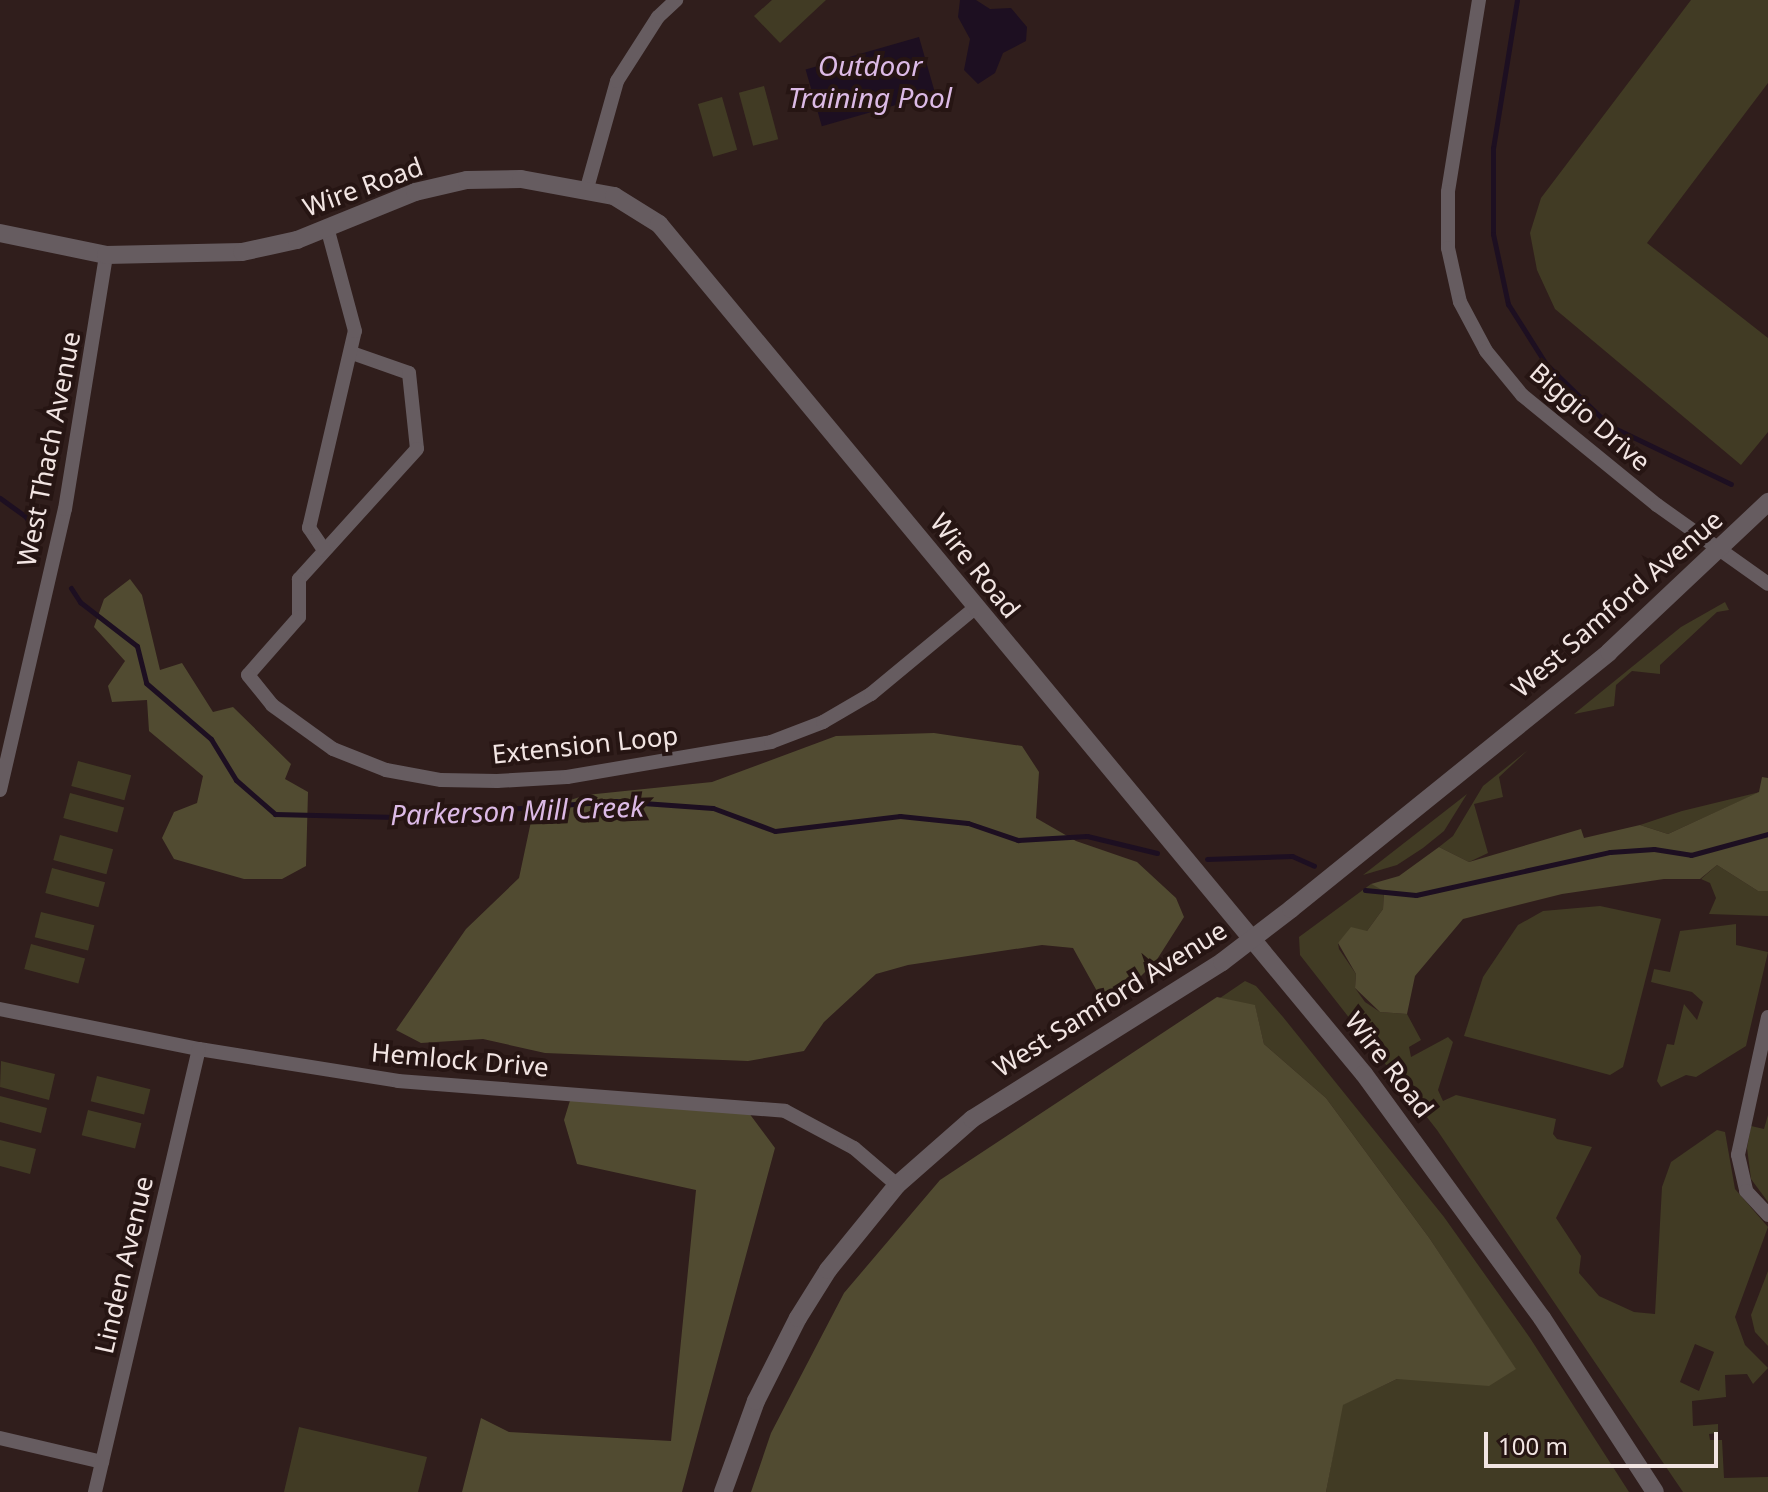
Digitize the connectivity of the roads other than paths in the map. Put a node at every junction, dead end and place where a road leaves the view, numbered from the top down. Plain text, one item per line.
1 (676, 0) edge
2 (1479, 0) edge
3 (587, 188) junction
4 (327, 227) junction
5 (0, 233) edge
6 (106, 255) junction
7 (352, 353) junction
8 (1768, 502) edge
9 (324, 550) junction
10 (1719, 552) junction
11 (1768, 584) edge
12 (975, 608) junction
13 (0, 790) edge
14 (1252, 939) junction
15 (0, 1009) edge
16 (1768, 1017) edge
17 (199, 1049) junction
18 (897, 1185) junction
19 (1768, 1215) edge
20 (0, 1438) edge
21 (102, 1462) junction
22 (95, 1492) edge
23 (723, 1492) edge
24 (1655, 1492) edge

1 - 3 street
2 - 10 street, Biggio Drive
3 - 4 street, Wire Road
3 - 12 street, Wire Road
4 - 6 street, Wire Road
4 - 7 street
5 - 6 street, Wire Road
6 - 13 street, West Thach Avenue
7 - 9 street
7 - 9 street, Extension Loop
8 - 10 street, West Samford Avenue
9 - 12 street, Extension Loop
10 - 11 street, Biggio Drive
10 - 14 street, West Samford Avenue
12 - 14 street, Wire Road
14 - 18 street, West Samford Avenue
14 - 24 street, Wire Road
15 - 17 street, Hemlock Drive
16 - 19 street
17 - 18 street, Hemlock Drive
17 - 21 street, Linden Avenue
18 - 23 street, West Samford Avenue
20 - 21 street
21 - 22 street, Linden Avenue

